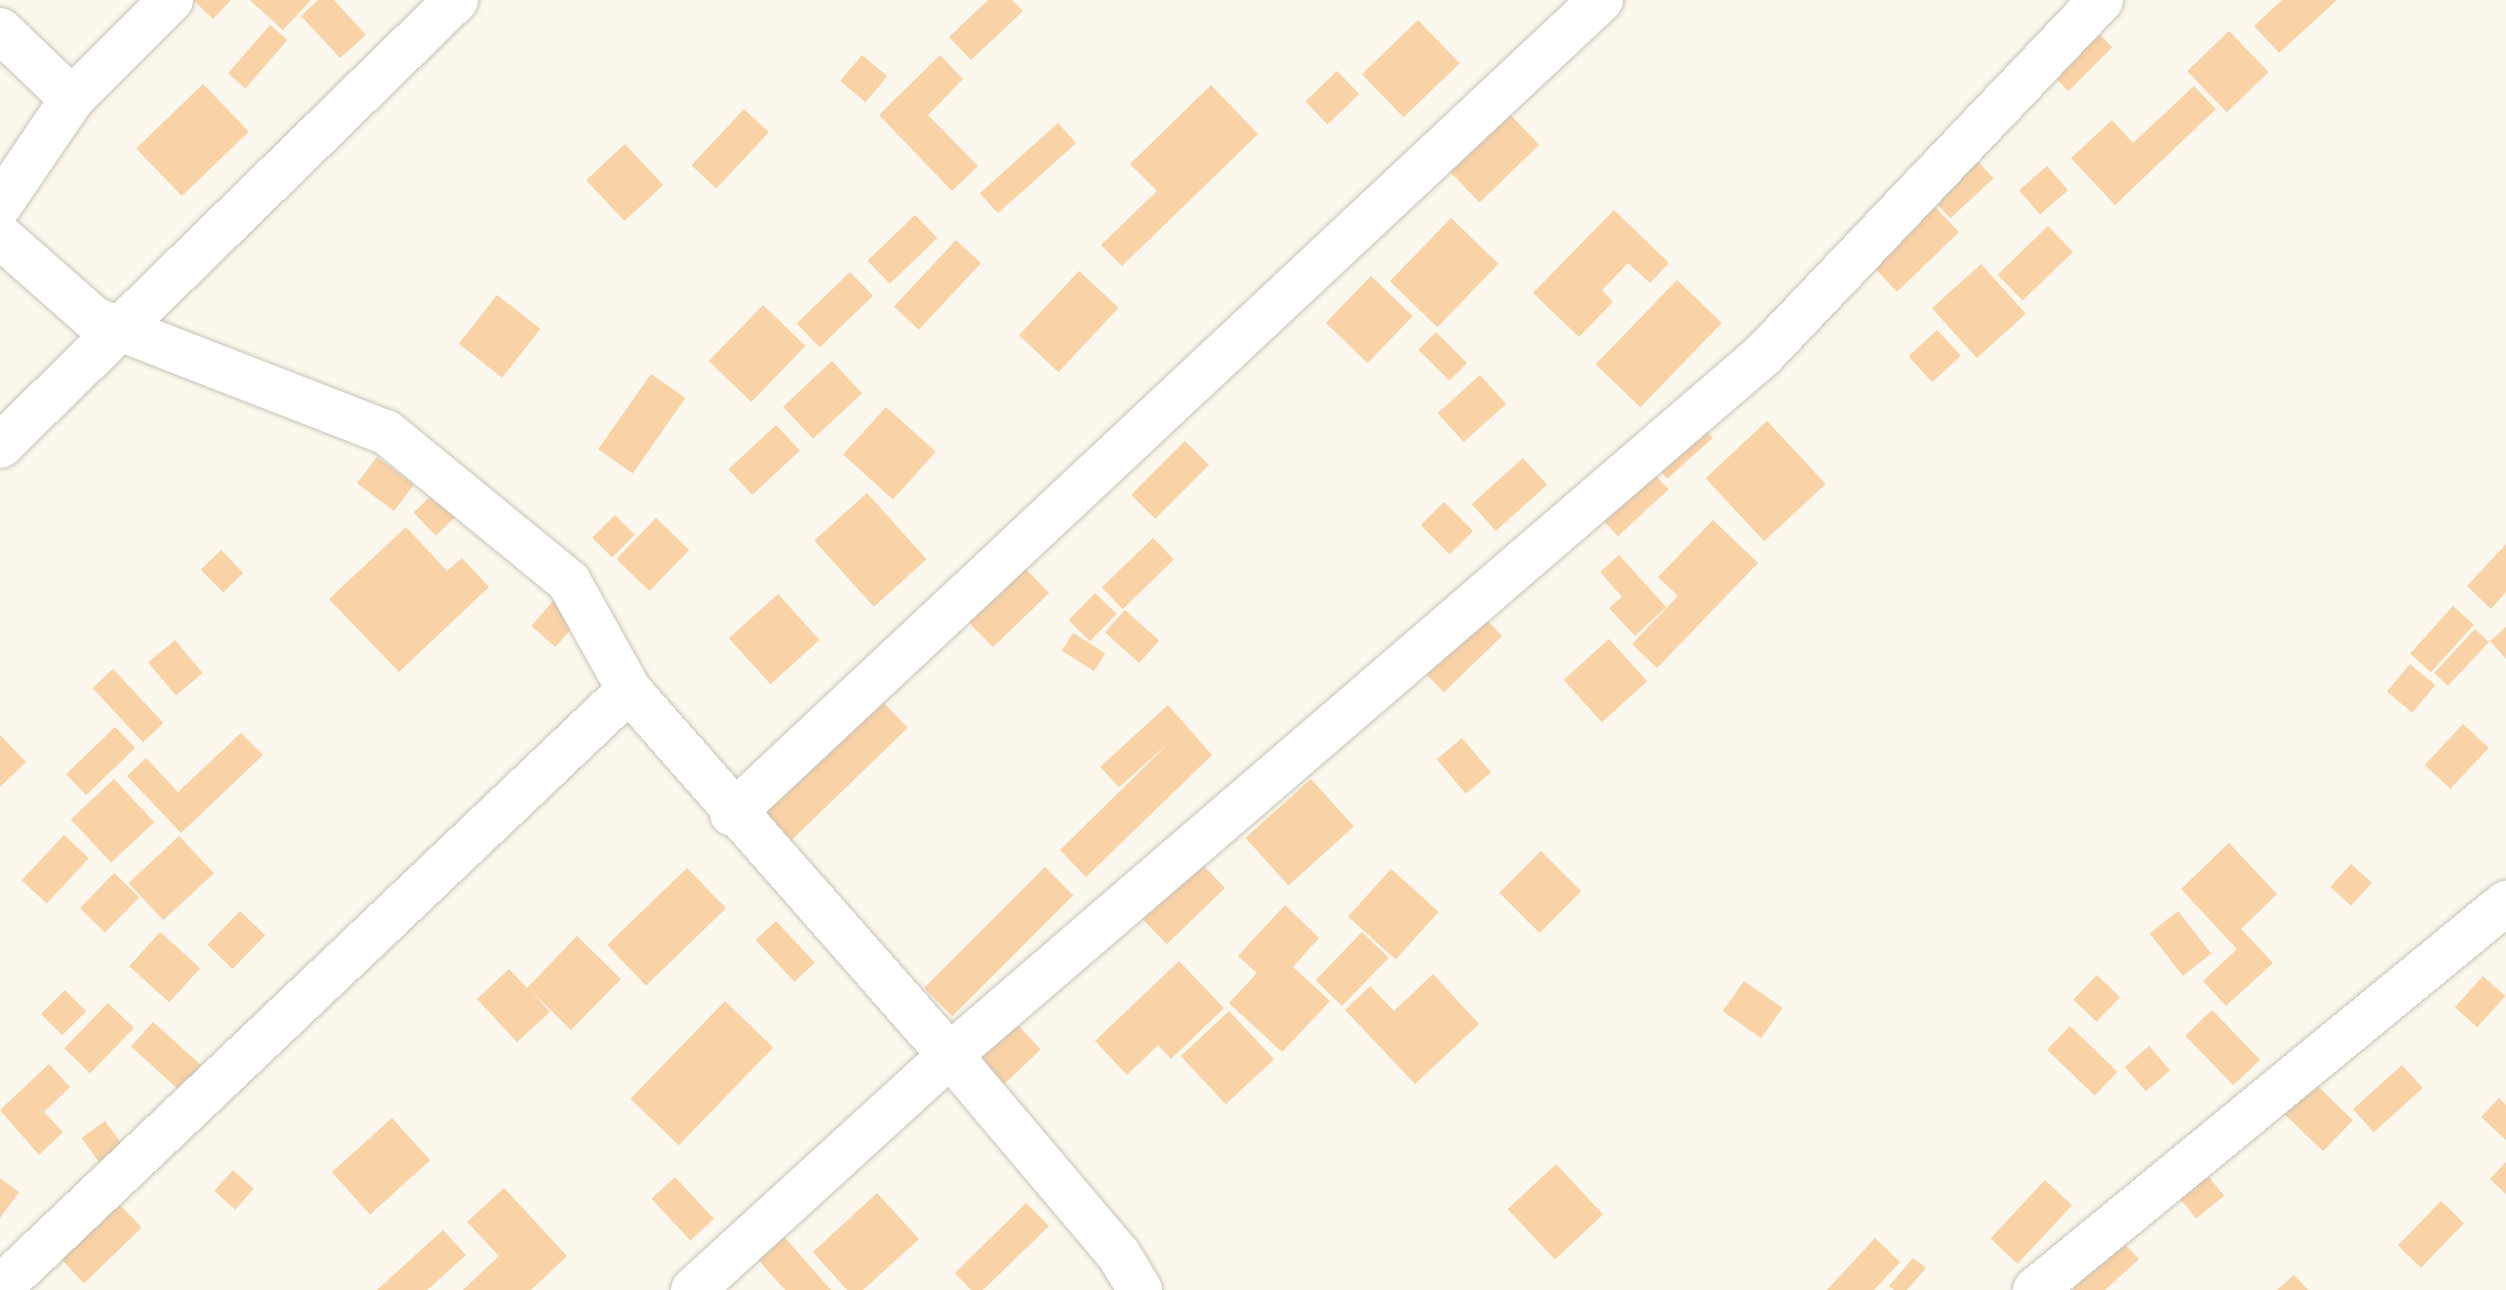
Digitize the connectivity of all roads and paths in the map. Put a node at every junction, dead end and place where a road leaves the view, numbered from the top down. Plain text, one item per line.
1 (171, 0) edge
2 (456, 0) edge
3 (1601, 0) edge
4 (2101, 0) edge
5 (0, 30) edge
6 (72, 99) junction
7 (0, 205) edge
8 (0, 236) edge
9 (117, 328) junction
10 (0, 446) edge
11 (629, 690) junction
12 (732, 814) junction
13 (2506, 903) edge
14 (950, 1055) junction
15 (0, 1288) edge
16 (693, 1290) edge
17 (1140, 1290) edge
18 (2035, 1290) edge

1 - 6 street
2 - 9 street
3 - 12 street
4 - 14 street
5 - 6 street
6 - 7 street
8 - 9 street
9 - 10 street
9 - 11 street
11 - 12 street
11 - 15 street
12 - 14 street
13 - 18 street
14 - 16 street
14 - 17 street

